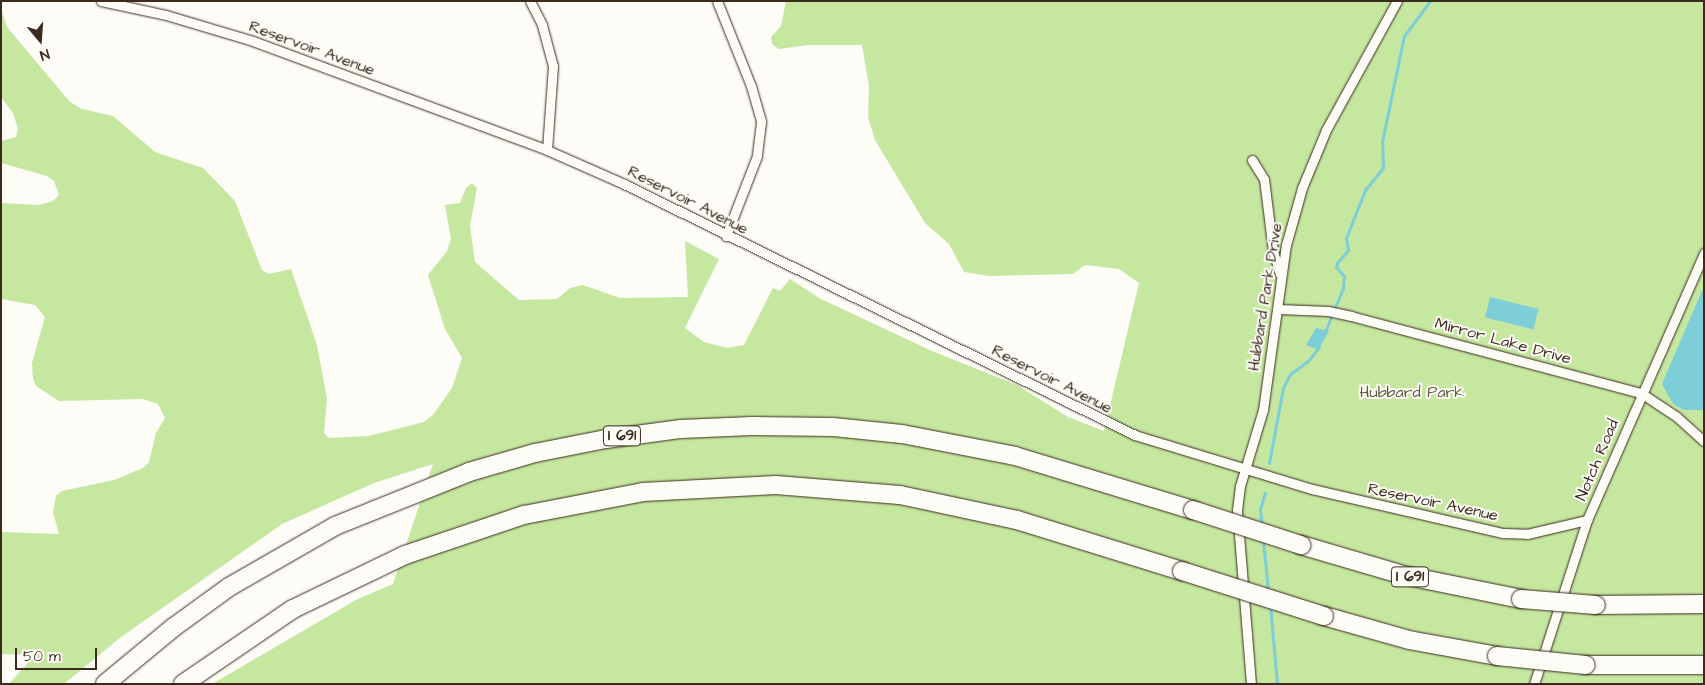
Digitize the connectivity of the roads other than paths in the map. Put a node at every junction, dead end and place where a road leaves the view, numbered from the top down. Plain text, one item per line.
1 (100, 1) edge
2 (530, 1) edge
3 (717, 1) edge
4 (1397, 1) edge
5 (547, 150) junction
6 (1252, 160) dead end
7 (726, 236) junction
8 (1704, 253) edge
9 (1282, 281) junction
10 (1278, 309) junction
11 (1641, 393) junction
12 (1704, 441) edge
13 (1245, 469) junction
14 (1587, 520) junction
15 (1704, 604) edge
16 (1704, 665) edge
17 (105, 684) edge
18 (183, 684) edge
19 (1251, 684) edge
20 (1534, 684) edge

1 - 5 street, Reservoir Avenue
2 - 5 street
3 - 7 street
4 - 9 street, Hubbard Park Drive
5 - 7 street, Reservoir Avenue
6 - 9 street
7 - 13 street, Reservoir Avenue
8 - 11 street, Notch Road
9 - 10 street, Hubbard Park Drive
10 - 11 street, Mirror Lake Drive
10 - 13 street, Hubbard Park Drive
11 - 12 street, Mirror Lake Drive
11 - 14 street, Notch Road
13 - 14 street, Reservoir Avenue
13 - 19 street
14 - 20 street, Notch Road
15 - 17 highway, I 691, bridge
16 - 18 highway, bridge

